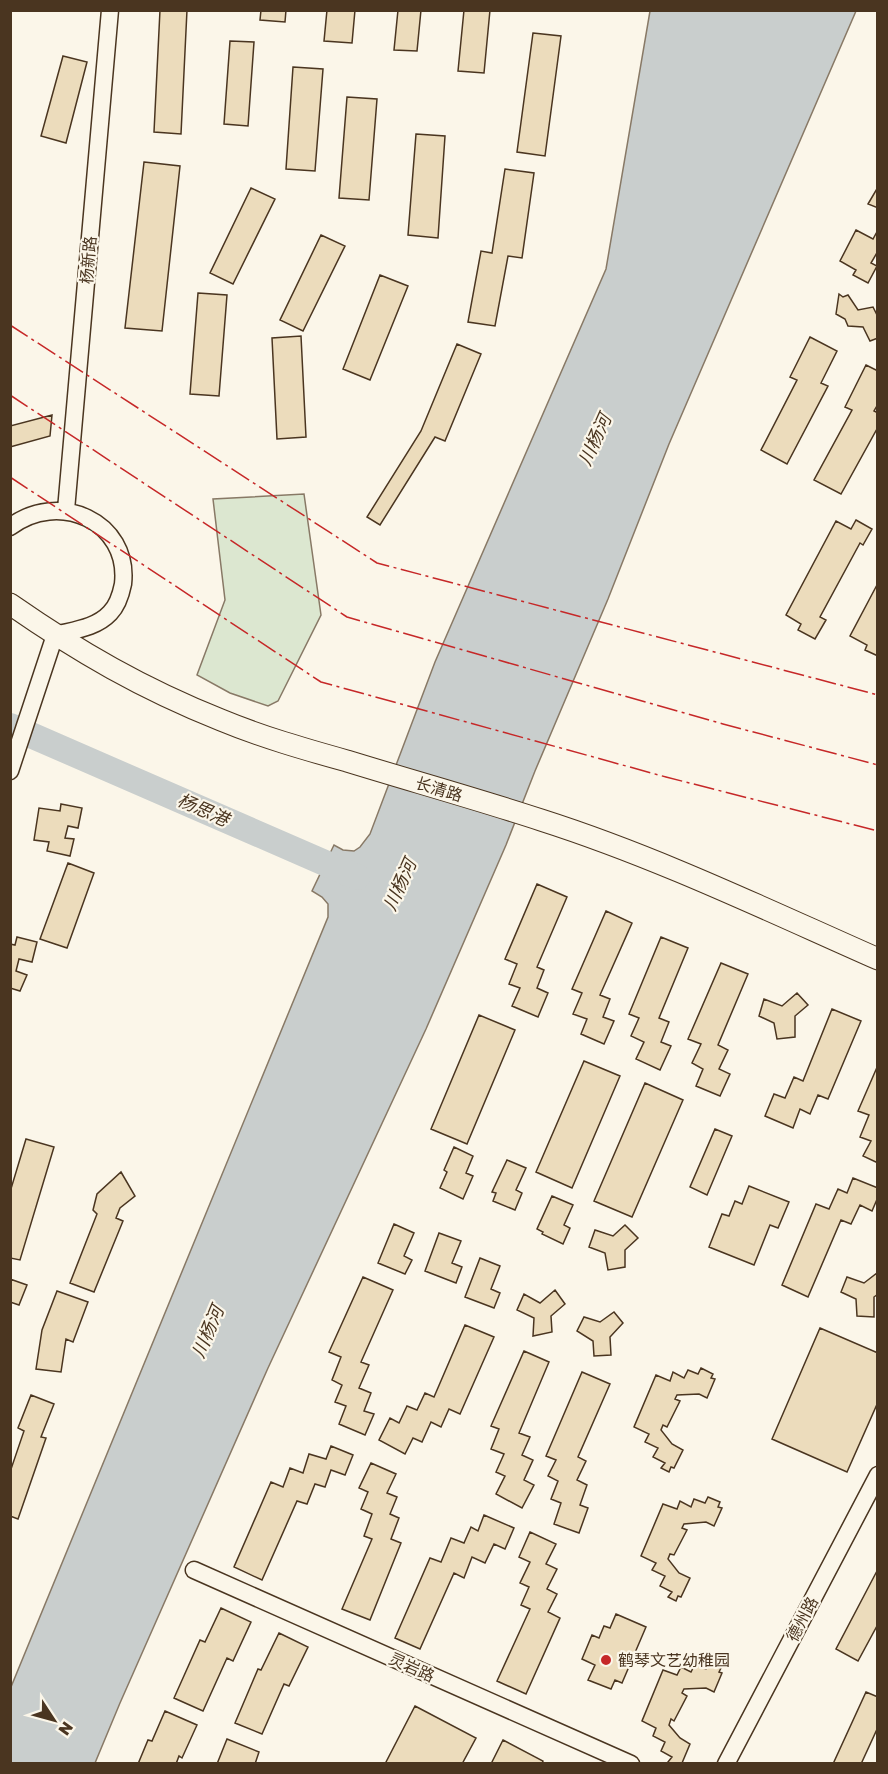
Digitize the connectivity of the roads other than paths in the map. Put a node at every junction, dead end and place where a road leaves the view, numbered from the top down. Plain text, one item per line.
1 (110, 10) edge
2 (66, 510) junction
3 (10, 528) edge
4 (10, 604) edge
5 (55, 635) junction
6 (10, 771) edge
7 (878, 959) edge
8 (878, 1475) edge
9 (194, 1569) dead end
10 (631, 1764) edge
11 (726, 1764) edge

1 - 2 street, 杨新路
2 - 3 street
2 - 5 street
4 - 5 main road, 长清路
5 - 6 street
5 - 7 main road, 长清路
8 - 11 street, 德州路
9 - 10 street, 灵岩路

